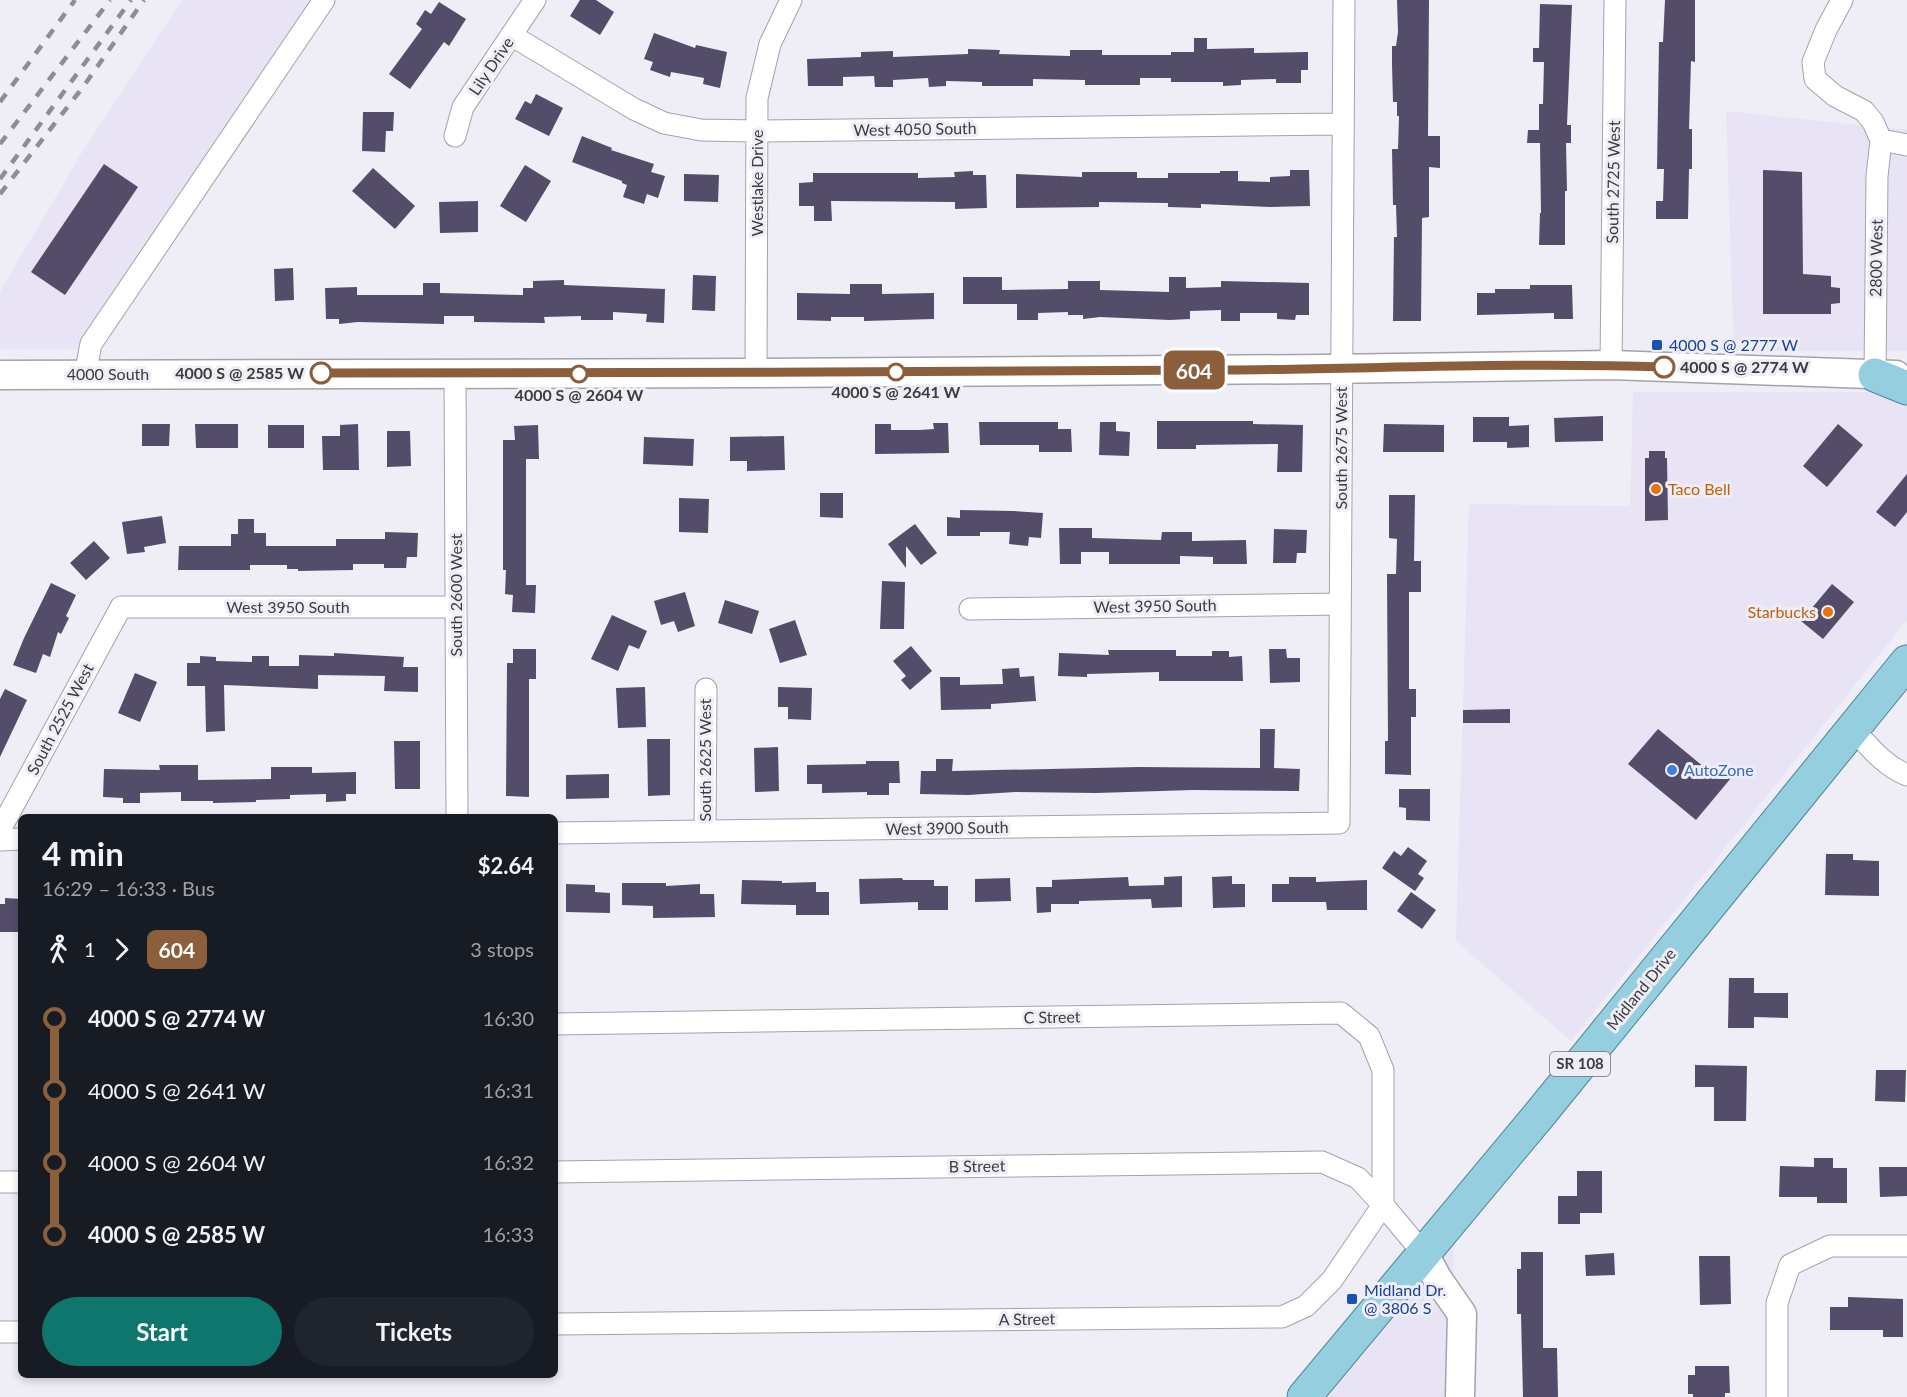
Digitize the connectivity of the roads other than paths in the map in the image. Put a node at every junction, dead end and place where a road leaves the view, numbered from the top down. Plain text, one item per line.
1 (324, 0) edge
2 (535, 0) edge
3 (791, 0) edge
4 (1344, 0) edge
5 (1615, 0) edge
6 (1842, 0) edge
7 (511, 35) junction
8 (1343, 124) junction
9 (757, 131) junction
10 (455, 136) dead end
11 (1881, 140) junction
12 (1907, 145) edge
13 (1611, 365) junction
14 (1342, 369) junction
15 (455, 373) junction
16 (756, 373) junction
17 (85, 374) junction
18 (0, 375) edge
19 (1875, 375) junction
20 (1907, 375) edge
21 (1907, 388) edge
22 (1340, 604) junction
23 (121, 607) joint
24 (456, 607) junction
25 (970, 609) dead end
26 (1907, 662) edge
27 (706, 689) dead end
28 (1853, 729) junction
29 (1907, 775) edge
30 (458, 814) edge
31 (1339, 823) joint
32 (0, 830) edge
33 (705, 831) junction
34 (558, 833) edge
35 (18, 839) edge
36 (0, 840) edge
37 (558, 1024) edge
38 (558, 1172) edge
39 (0, 1182) edge
40 (18, 1182) edge
41 (1383, 1205) junction
42 (1907, 1246) edge
43 (1424, 1254) junction
44 (558, 1324) edge
45 (0, 1332) edge
46 (18, 1332) edge
47 (1304, 1397) edge
48 (1460, 1397) edge
49 (1777, 1397) edge

1 - 17 street
2 - 7 street, Lily Drive
3 - 9 street, Westlake Drive
4 - 8 street, South 2675 West
5 - 13 street, South 2725 West
6 - 11 street
7 - 9 street, West 4050 South
7 - 10 street, Lily Drive
8 - 9 street, West 4050 South
8 - 14 street, South 2675 West
9 - 16 street, Westlake Drive
11 - 12 street
11 - 19 street, 2800 West
13 - 14 street, 4000 South
13 - 19 street, 4000 South
14 - 16 street, 4000 South
14 - 22 street, South 2675 West
15 - 16 street, 4000 South
15 - 17 street, 4000 South
15 - 24 street, South 2600 West
17 - 18 street, 4000 South
19 - 20 street, 4000 South
19 - 21 main road
22 - 25 street, West 3950 South
22 - 31 street, South 2675 West
23 - 24 street, West 3950 South
23 - 32 street, South 2525 West
24 - 30 street, South 2600 West
26 - 28 main road, Midland Drive / SR 108
27 - 33 street, South 2625 West
28 - 29 street
28 - 43 main road, Midland Drive / SR 108
31 - 33 street, West 3900 South
33 - 34 street, West 3900 South
35 - 36 street
37 - 41 street, C Street
38 - 41 street, B Street
39 - 40 street
41 - 43 street
41 - 44 street, A Street
42 - 49 street
43 - 47 main road, Midland Drive / SR 108
43 - 48 street
45 - 46 street

